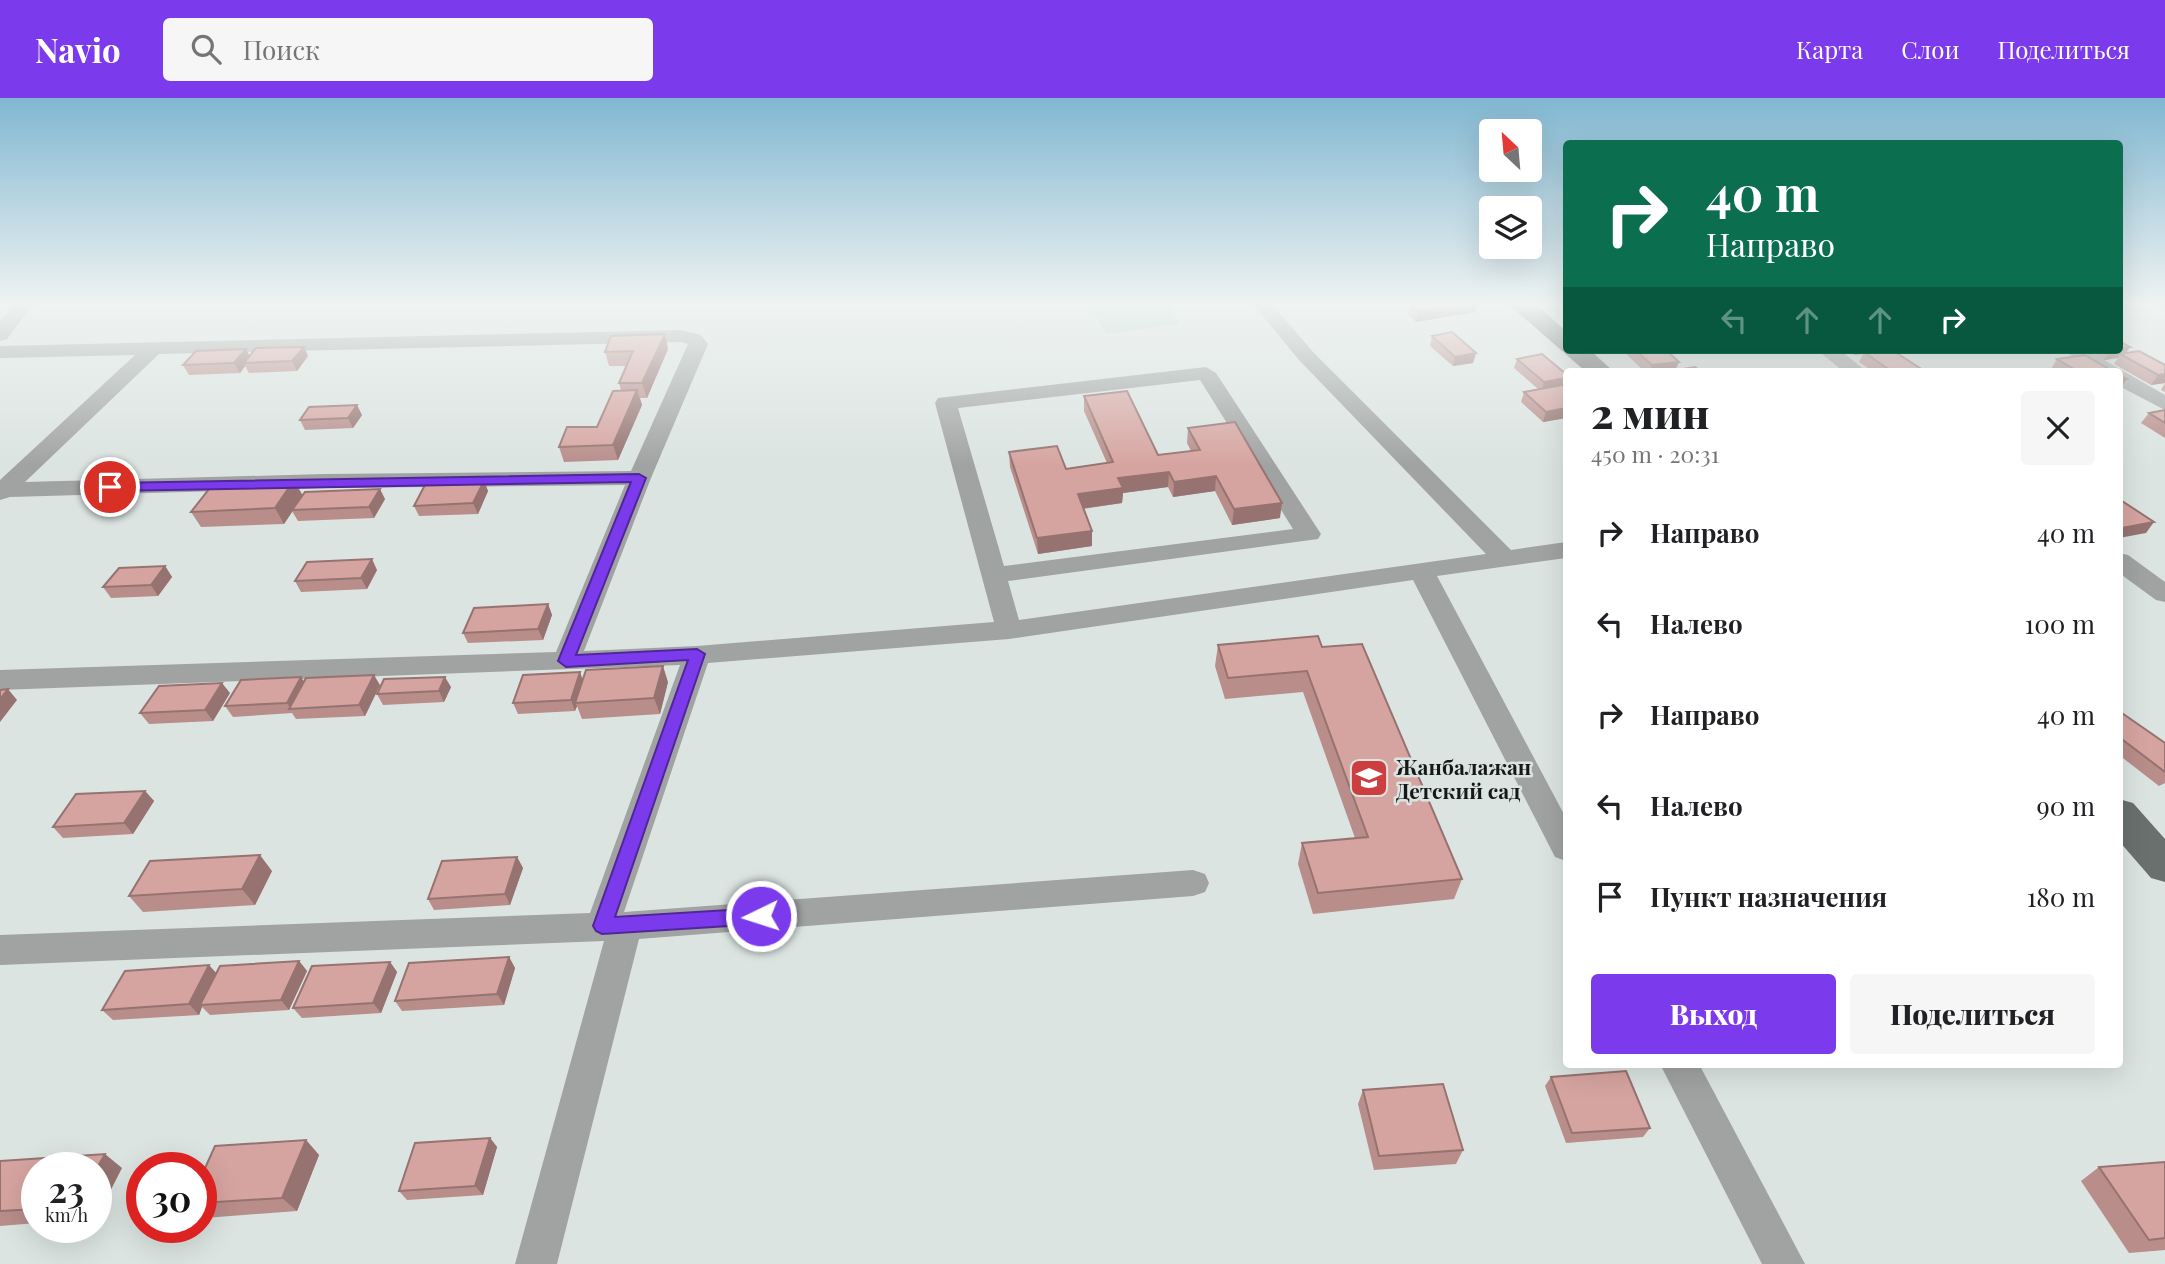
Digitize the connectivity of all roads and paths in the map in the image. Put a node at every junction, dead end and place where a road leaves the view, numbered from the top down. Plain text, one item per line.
1 (144, 357) edge
2 (692, 357) edge
3 (1307, 357) edge
4 (1837, 357) edge
5 (2086, 357) edge
6 (1852, 368) edge
7 (2104, 368) edge
8 (2123, 379) edge
9 (2165, 404) edge
10 (639, 478) junction
11 (1, 491) edge
12 (1563, 550) edge
13 (1504, 559) junction
14 (2123, 564) edge
15 (1422, 572) junction
16 (993, 575) junction
17 (2165, 594) edge
18 (1009, 630) junction
19 (697, 654) junction
20 (566, 661) junction
21 (0, 681) edge
22 (2123, 819) edge
23 (1563, 842) edge
24 (2165, 866) edge
25 (1193, 883) dead end
26 (614, 926) junction
27 (0, 950) edge
28 (1681, 1068) edge
29 (536, 1264) edge
30 (1784, 1264) edge

1 - 11 street
2 - 10 street
3 - 13 street
4 - 6 street
5 - 7 street
8 - 9 street
10 - 11 street
10 - 20 street
12 - 13 street
13 - 15 street
14 - 17 street
15 - 18 street
15 - 23 street
16 - 16 street
16 - 18 street
18 - 19 street
19 - 20 street
19 - 26 street
20 - 21 street
22 - 24 main road
25 - 26 street
26 - 27 street
26 - 29 street
28 - 30 street

